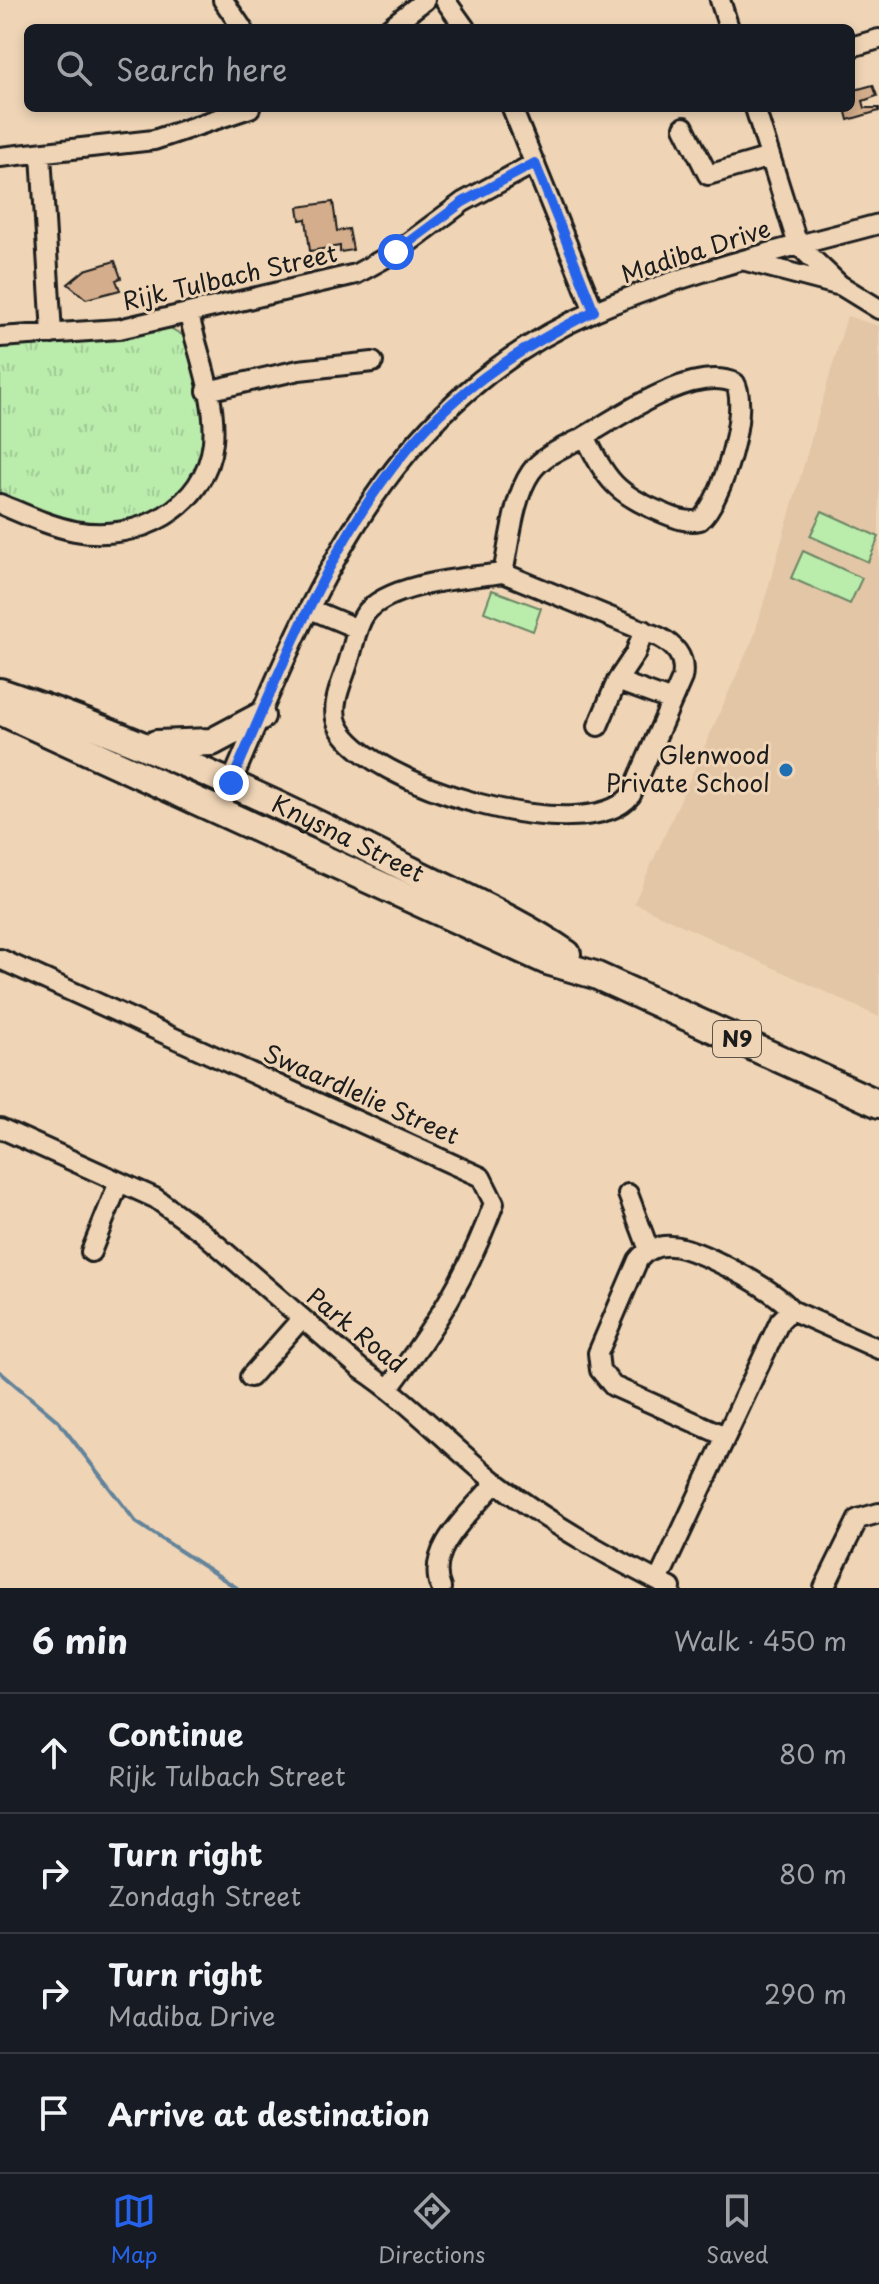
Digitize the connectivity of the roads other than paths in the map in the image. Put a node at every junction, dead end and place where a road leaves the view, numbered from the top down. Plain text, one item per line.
1 (223, 0) edge
2 (425, 0) edge
3 (445, 0) edge
4 (720, 0) edge
5 (239, 24) edge
6 (394, 24) edge
7 (462, 24) edge
8 (728, 24) edge
9 (879, 39) edge
10 (855, 46) edge
11 (238, 112) edge
12 (514, 112) edge
13 (756, 112) edge
14 (684, 127) dead end
15 (41, 154) junction
16 (0, 157) edge
17 (770, 157) junction
18 (535, 163) junction
19 (879, 224) edge
20 (798, 245) junction
21 (745, 260) junction
22 (840, 285) junction
23 (879, 309) edge
24 (594, 311) junction
25 (189, 315) junction
26 (52, 334) junction
27 (0, 337) edge
28 (373, 362) dead end
29 (207, 391) junction
30 (585, 436) junction
31 (0, 504) edge
32 (503, 573) junction
33 (310, 609) junction
34 (358, 629) junction
35 (644, 630) junction
36 (617, 681) junction
37 (0, 692) edge
38 (672, 701) junction
39 (0, 711) edge
40 (261, 716) junction
41 (598, 726) dead end
42 (132, 741) junction
43 (231, 783) junction
44 (219, 811) junction
45 (0, 959) edge
46 (595, 975) junction
47 (879, 1104) edge
48 (0, 1128) edge
49 (119, 1182) junction
50 (628, 1194) dead end
51 (649, 1250) junction
52 (91, 1252) dead end
53 (791, 1310) junction
54 (302, 1318) junction
55 (879, 1349) edge
56 (250, 1377) dead end
57 (389, 1388) junction
58 (725, 1436) junction
59 (496, 1482) junction
60 (879, 1513) edge
61 (664, 1585) edge
62 (441, 1588) edge
63 (824, 1588) edge

1 - 5 street
2 - 6 street
3 - 7 street
4 - 8 street
9 - 10 street
11 - 15 street
12 - 18 street
13 - 17 street
14 - 17 street
15 - 16 street
15 - 26 street
17 - 20 street
18 - 24 street
18 - 25 street, Rijk Tulbach Street
19 - 20 street, Madiba Drive
20 - 21 street, Madiba Drive
20 - 22 street
21 - 22 street
21 - 24 street, Madiba Drive
22 - 23 street
24 - 33 street, Madiba Drive
25 - 26 street, Rijk Tulbach Street
25 - 29 street
26 - 27 street, Rijk Tulbach Street
28 - 29 street
29 - 31 street
30 - 30 street
30 - 32 street
32 - 34 street
32 - 35 street
33 - 34 street
33 - 40 street, Madiba Drive
34 - 38 street
35 - 36 street
35 - 38 street
36 - 38 street
36 - 41 street
37 - 42 highway, Knysna Street / N9
39 - 44 highway, Knysna Street / N9
40 - 42 highway
40 - 43 street, Madiba Drive
42 - 43 highway, Knysna Street / N9
43 - 44 street, Madiba Drive
43 - 46 highway, Knysna Street / N9
44 - 46 highway, Knysna Street / N9
45 - 57 street, Swaardlelie Street
46 - 47 highway, Knysna Street / N9
48 - 49 street, Park Road
49 - 52 street
49 - 54 street, Park Road
50 - 51 street
51 - 53 street
51 - 58 street
53 - 55 street
53 - 58 street
54 - 56 street
54 - 57 street, Park Road
57 - 59 street, Park Road
58 - 61 street
59 - 61 street, Park Road
59 - 62 street
60 - 63 street

